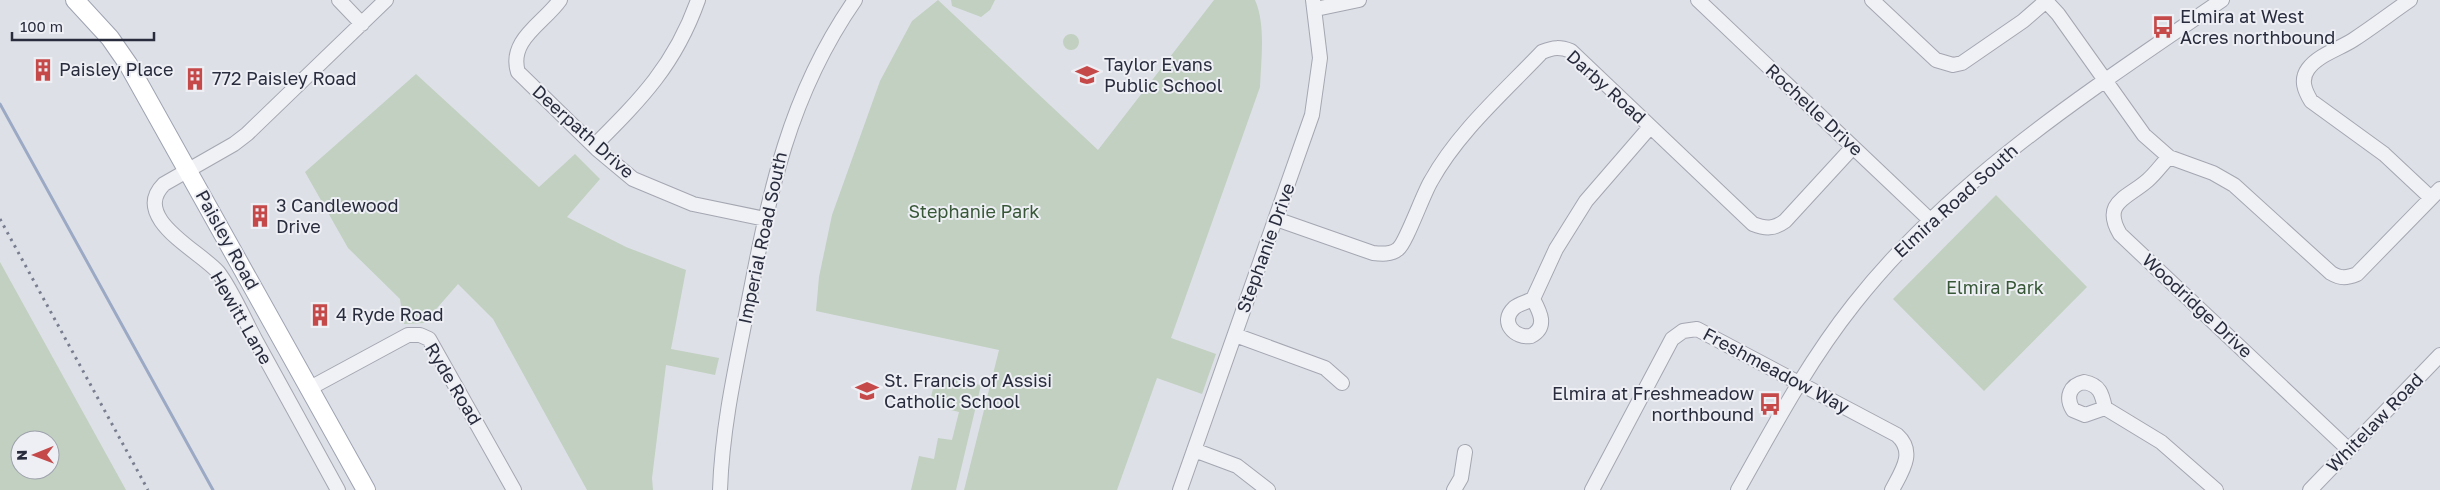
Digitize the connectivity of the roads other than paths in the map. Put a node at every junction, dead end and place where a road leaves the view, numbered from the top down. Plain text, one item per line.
1 (339, 0) edge
2 (386, 0) edge
3 (560, 0) edge
4 (698, 0) edge
5 (855, 0) edge
6 (1359, 0) edge
7 (1698, 0) edge
8 (1872, 0) edge
9 (2046, 0) edge
10 (2222, 0) edge
11 (2410, 0) edge
12 (83, 2) edge
13 (1314, 4) edge
14 (362, 24) junction
15 (2105, 80) junction
16 (1650, 127) junction
17 (594, 146) junction
18 (1853, 147) junction
19 (2169, 157) junction
20 (188, 169) junction
21 (2436, 193) edge
22 (765, 219) junction
23 (1276, 219) junction
24 (1930, 220) junction
25 (1533, 299) dead end
26 (1235, 335) junction
27 (2440, 356) edge
28 (1799, 382) junction
29 (1342, 383) dead end
30 (310, 388) junction
31 (2105, 408) dead end
32 (1194, 450) junction
33 (2349, 450) junction
34 (1465, 452) dead end
35 (338, 490) edge
36 (366, 490) edge
37 (514, 490) edge
38 (720, 490) edge
39 (1180, 490) edge
40 (1268, 490) edge
41 (1454, 490) edge
42 (1592, 490) edge
43 (1738, 490) edge
44 (1892, 490) edge
45 (2216, 490) edge
46 (2310, 490) edge

1 - 14 street
2 - 14 street, Hewitt Lane
3 - 17 street, Deerpath Drive
4 - 17 street
5 - 22 street, Imperial Road South
6 - 13 street
7 - 18 street, Rochelle Drive
8 - 9 street
9 - 15 street
10 - 15 street, Elmira Road South
11 - 21 street
12 - 20 main road, Paisley Road
13 - 23 street, Stephanie Drive
14 - 20 street, Hewitt Lane
15 - 19 street
15 - 24 street, Elmira Road South
16 - 18 street, Darby Road
16 - 23 street, Darby Road
16 - 25 street
17 - 22 street, Deerpath Drive
18 - 24 street, Rochelle Drive
19 - 21 street
19 - 33 street, Woodridge Drive
20 - 30 main road, Paisley Road
20 - 35 street, Hewitt Lane
22 - 38 street, Imperial Road South
23 - 26 street, Stephanie Drive
24 - 28 street, Elmira Road South
26 - 29 street
26 - 32 street, Stephanie Drive
27 - 33 street, Whitelaw Road
28 - 42 street, Freshmeadow Way
28 - 43 street, Elmira Road South
28 - 44 street, Freshmeadow Way
30 - 36 main road, Paisley Road
30 - 37 street, Ryde Road
31 - 45 street
32 - 39 street, Stephanie Drive
32 - 40 street
33 - 46 street, Whitelaw Road
34 - 41 street

